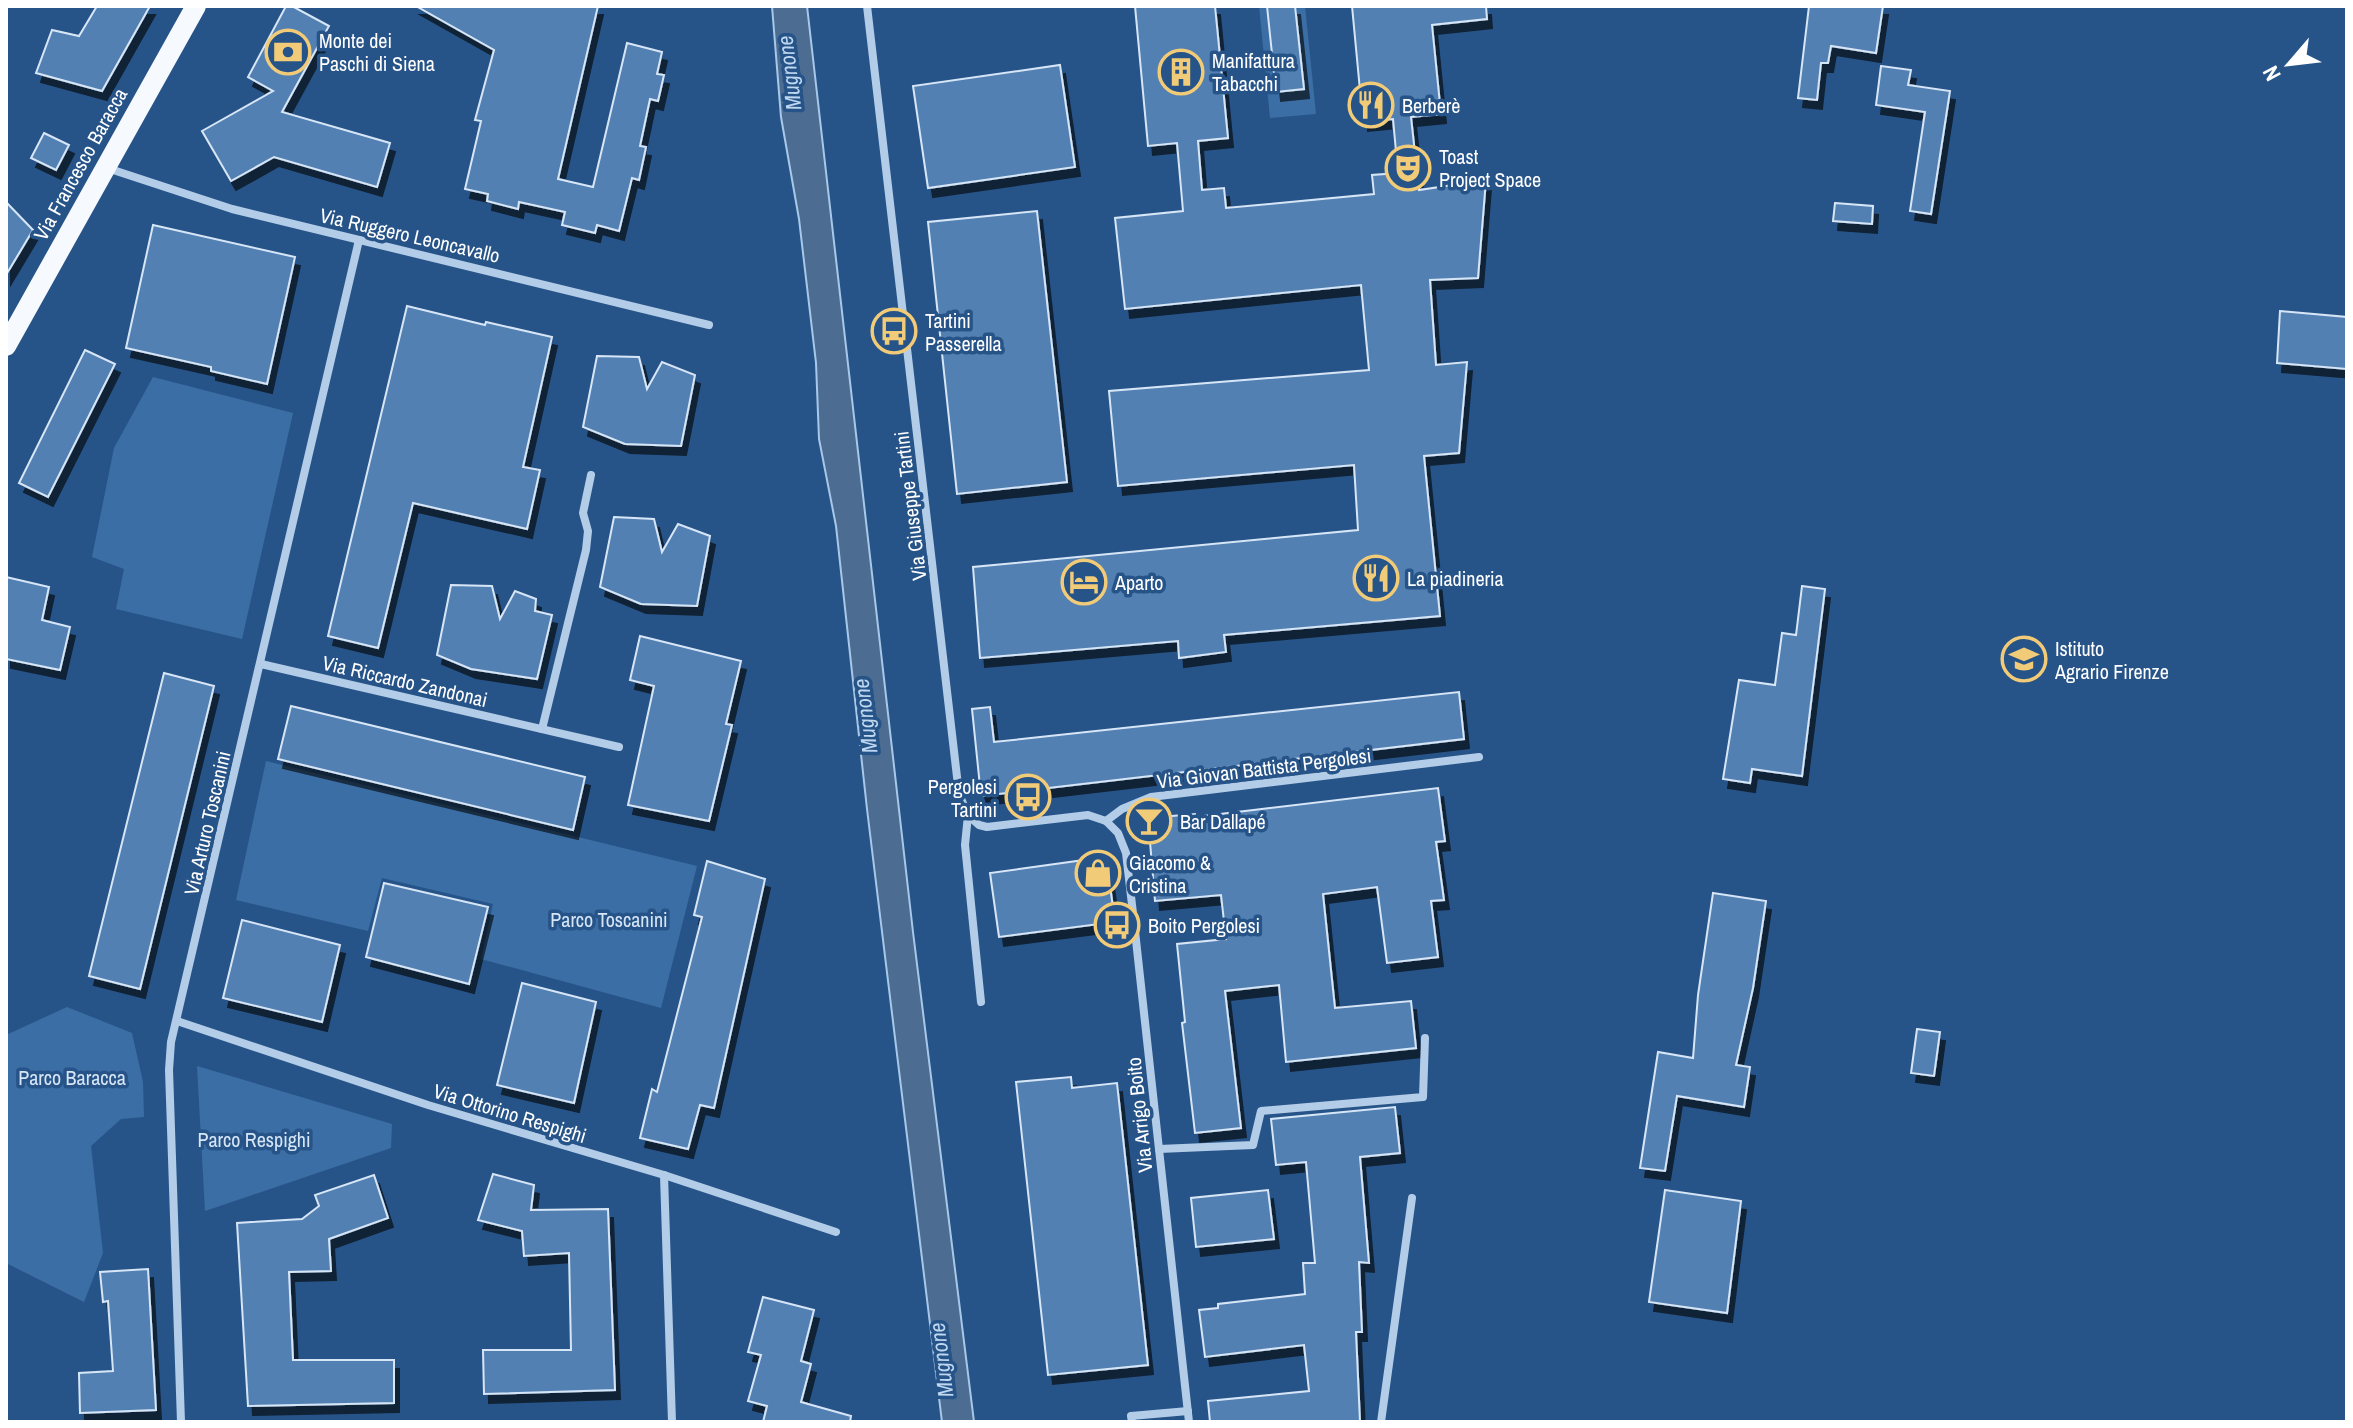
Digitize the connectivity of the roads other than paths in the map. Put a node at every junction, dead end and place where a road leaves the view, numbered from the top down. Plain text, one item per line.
1 (196, 6) edge
2 (867, 6) edge
3 (107, 168) junction
4 (359, 240) junction
5 (709, 325) dead end
6 (6, 346) edge
7 (591, 475) dead end
8 (261, 664) junction
9 (542, 729) junction
10 (619, 747) dead end
11 (1479, 757) dead end
12 (968, 815) junction
13 (1106, 821) junction
14 (981, 1002) dead end
15 (177, 1021) junction
16 (1425, 1038) dead end
17 (1159, 1149) junction
18 (664, 1175) junction
19 (1412, 1198) dead end
20 (836, 1232) dead end
21 (1188, 1411) junction
22 (181, 1422) edge
23 (672, 1422) edge
24 (1132, 1422) edge
25 (1189, 1422) edge
26 (1381, 1422) edge

1 - 3 main road, Via Francesco Baracca
2 - 12 street, Via Giuseppe Tartini
3 - 4 street, Via Ruggero Leoncavallo
3 - 6 main road, Via Francesco Baracca
4 - 5 street, Via Ruggero Leoncavallo
4 - 8 street, Via Arturo Toscanini
7 - 9 street
8 - 9 street, Via Riccardo Zandonai
8 - 15 street, Via Arturo Toscanini
9 - 10 street, Via Riccardo Zandonai
11 - 13 street, Via Giovan Battista Pergolesi
12 - 13 street
12 - 14 street, Via Giuseppe Tartini
13 - 17 street, Via Arrigo Boito
15 - 18 street, Via Ottorino Respighi
15 - 22 street, Via Arturo Toscanini
16 - 17 street
17 - 21 street, Via Arrigo Boito
18 - 20 street, Via Ottorino Respighi
18 - 23 street
19 - 26 street
21 - 24 street
21 - 25 street, Via Arrigo Boito

